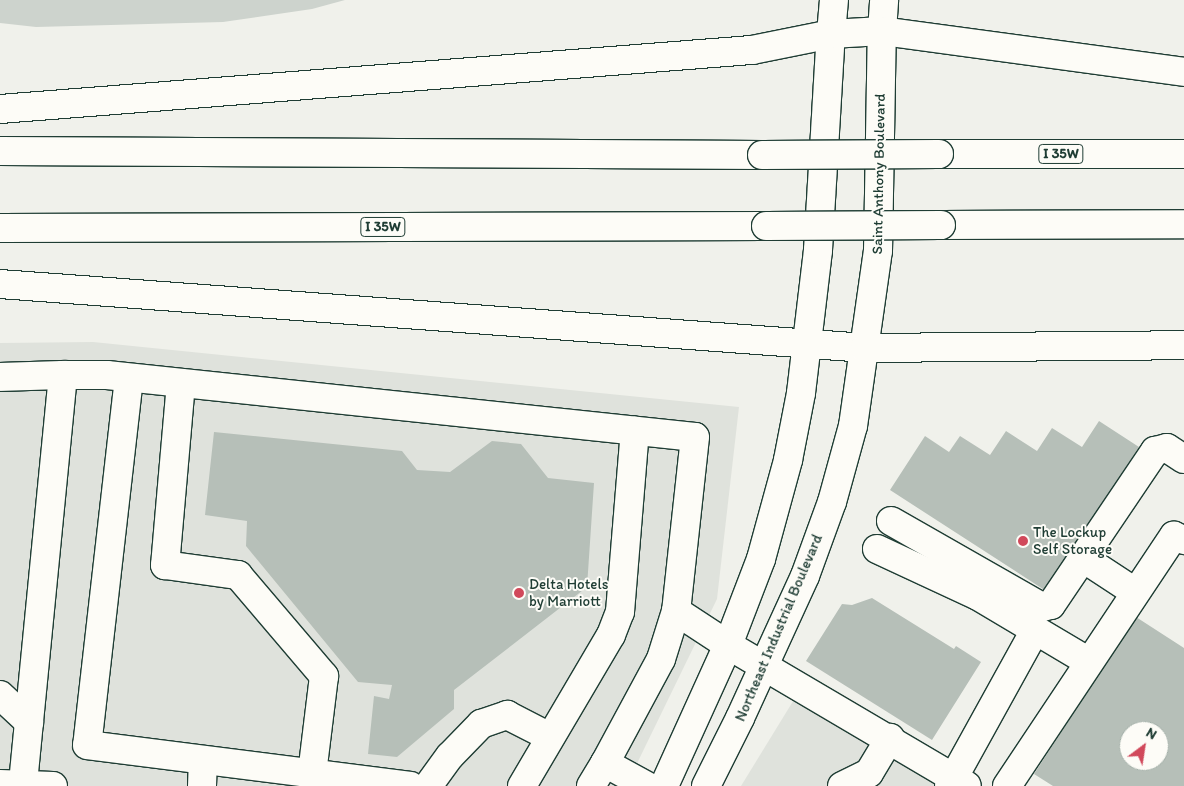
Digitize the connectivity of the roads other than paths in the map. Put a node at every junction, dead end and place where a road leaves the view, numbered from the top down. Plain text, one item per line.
1 (834, 0) edge
2 (884, 0) edge
3 (882, 31) junction
4 (831, 34) junction
5 (1184, 72) edge
6 (0, 109) edge
7 (0, 151) edge
8 (1184, 154) edge
9 (1184, 224) edge
10 (0, 228) edge
11 (0, 284) edge
12 (807, 344) junction
13 (1184, 345) edge
14 (866, 348) junction
15 (63, 375) junction
16 (0, 377) edge
17 (129, 378) junction
18 (181, 383) junction
19 (635, 431) junction
20 (1184, 460) edge
21 (891, 521) dead end
22 (1181, 532) edge
23 (877, 549) dead end
24 (1083, 558) junction
25 (1135, 592) junction
26 (676, 610) junction
27 (1035, 630) junction
28 (728, 645) junction
29 (1089, 662) junction
30 (764, 666) junction
31 (0, 695) edge
32 (29, 722) junction
33 (550, 737) junction
34 (890, 738) junction
35 (202, 773) edge
36 (312, 774) junction
37 (598, 775) edge
38 (11, 783) edge
39 (957, 783) edge
40 (53, 786) edge
41 (410, 786) edge
42 (428, 786) edge
43 (522, 786) edge
44 (647, 786) edge
45 (664, 786) edge
46 (706, 786) edge
47 (842, 786) edge
48 (1007, 786) edge

1 - 4 main road
2 - 3 main road, Saint Anthony Boulevard
3 - 4 main road
3 - 5 main road
3 - 14 main road, Saint Anthony Boulevard
4 - 6 main road
4 - 12 main road
7 - 8 main road, I 35W, bridge
9 - 10 main road, I 35W, bridge
11 - 12 main road
12 - 14 main road
12 - 28 main road
13 - 14 main road
14 - 30 main road, Northeast Industrial Boulevard
15 - 16 main road
15 - 17 main road
15 - 32 main road
17 - 18 main road
17 - 35 main road
18 - 19 main road
18 - 36 main road
19 - 26 main road
19 - 33 main road
20 - 24 main road
21 - 24 main road
22 - 25 main road
23 - 27 main road
24 - 25 main road
25 - 29 main road
26 - 28 main road
26 - 37 main road
27 - 29 main road
27 - 39 main road
28 - 30 main road
28 - 45 main road
29 - 48 main road
30 - 34 main road
30 - 46 main road, Northeast Industrial Boulevard
31 - 32 main road
32 - 38 main road
33 - 42 main road
33 - 43 main road
34 - 39 main road
34 - 47 main road
35 - 36 main road
36 - 41 main road
37 - 44 main road
38 - 40 main road

